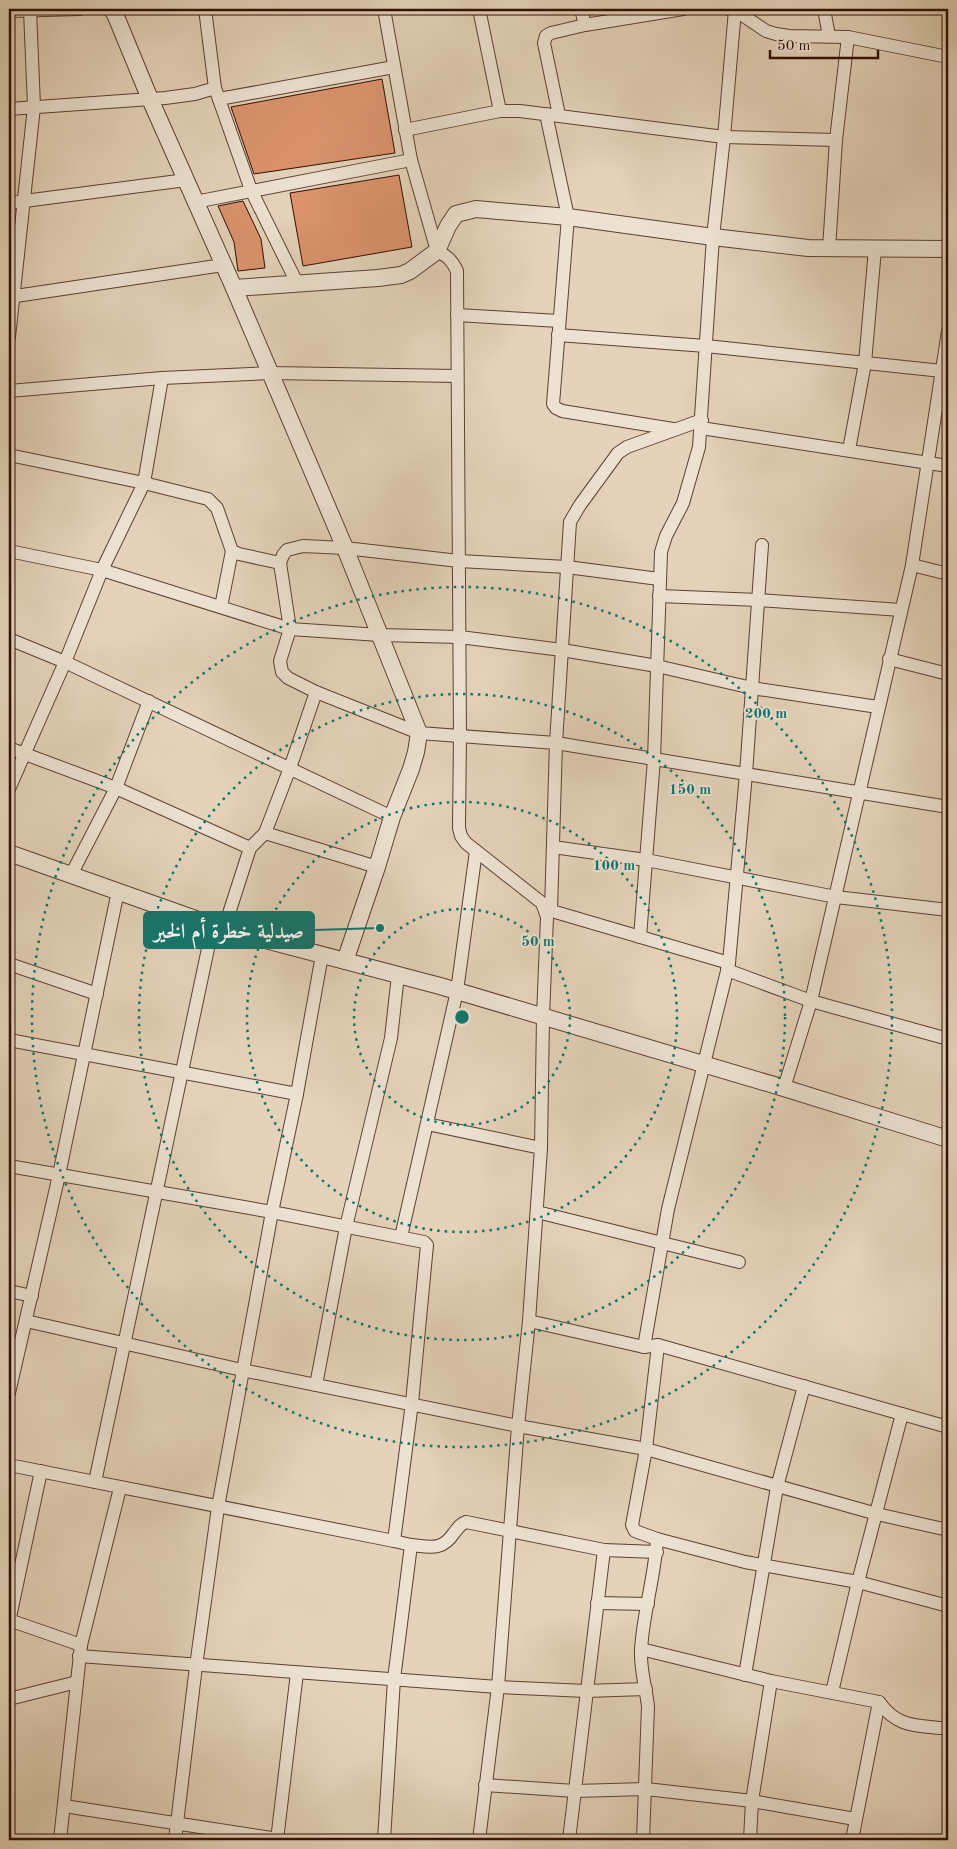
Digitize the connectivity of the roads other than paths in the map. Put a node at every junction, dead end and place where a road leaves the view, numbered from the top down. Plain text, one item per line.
1 (80, 9) edge
2 (111, 9) edge
3 (205, 9) edge
4 (384, 9) edge
5 (479, 9) edge
6 (582, 9) edge
7 (683, 9) edge
8 (693, 9) edge
9 (824, 9) edge
10 (30, 10) junction
11 (731, 10) edge
12 (9, 11) edge
13 (585, 25) junction
14 (830, 36) junction
15 (848, 37) junction
16 (948, 58) edge
17 (394, 67) junction
18 (217, 94) junction
19 (150, 99) junction
20 (34, 107) junction
21 (9, 109) edge
22 (500, 111) junction
23 (552, 114) junction
24 (405, 130) junction
25 (724, 137) junction
26 (836, 140) junction
27 (411, 160) junction
28 (186, 180) junction
29 (251, 190) junction
30 (24, 202) junction
31 (195, 202) junction
32 (9, 203) edge
33 (568, 217) junction
34 (713, 237) junction
35 (829, 249) junction
36 (875, 249) junction
37 (948, 249) edge
38 (436, 251) junction
39 (223, 265) junction
40 (297, 283) junction
41 (234, 288) junction
42 (12, 297) edge
43 (457, 315) junction
44 (559, 321) junction
45 (948, 331) edge
46 (558, 335) junction
47 (9, 336) edge
48 (706, 346) junction
49 (865, 363) junction
50 (945, 364) edge
51 (270, 374) junction
52 (457, 376) junction
53 (162, 378) junction
54 (9, 390) edge
55 (701, 424) junction
56 (676, 429) junction
57 (849, 450) junction
58 (9, 455) edge
59 (928, 462) junction
60 (948, 466) edge
61 (144, 483) junction
62 (762, 545) dead end
63 (345, 548) junction
64 (9, 550) edge
65 (232, 551) junction
66 (459, 561) junction
67 (280, 563) junction
68 (912, 565) junction
69 (567, 568) junction
70 (102, 570) junction
71 (948, 574) edge
72 (659, 579) junction
73 (659, 596) junction
74 (759, 600) junction
75 (221, 607) junction
76 (901, 610) junction
77 (290, 629) junction
78 (380, 635) junction
79 (460, 637) junction
80 (9, 639) edge
81 (562, 650) junction
82 (889, 659) junction
83 (65, 662) junction
84 (657, 666) junction
85 (948, 674) edge
86 (752, 688) junction
87 (316, 692) junction
88 (149, 701) junction
89 (878, 707) junction
90 (418, 733) junction
91 (460, 735) junction
92 (556, 743) junction
93 (9, 748) edge
94 (23, 754) junction
95 (654, 759) junction
96 (290, 768) junction
97 (746, 774) junction
98 (116, 788) junction
99 (9, 789) edge
100 (858, 792) junction
101 (948, 807) edge
102 (392, 817) junction
103 (265, 833) junction
104 (553, 847) junction
105 (250, 848) junction
106 (476, 851) junction
107 (9, 853) edge
108 (646, 860) junction
109 (377, 867) junction
110 (71, 875) junction
111 (738, 878) junction
112 (118, 891) junction
113 (836, 897) junction
114 (548, 909) junction
115 (948, 910) edge
116 (218, 927) junction
117 (640, 937) junction
118 (322, 955) junction
119 (345, 961) junction
120 (9, 964) edge
121 (728, 966) junction
122 (398, 975) junction
123 (456, 991) junction
124 (97, 994) junction
125 (811, 1001) junction
126 (542, 1017) junction
127 (948, 1039) edge
128 (9, 1040) edge
129 (84, 1055) junction
130 (704, 1065) junction
131 (182, 1073) junction
132 (784, 1088) junction
133 (297, 1094) junction
134 (426, 1124) junction
135 (948, 1140) edge
136 (541, 1148) junction
137 (9, 1166) edge
138 (59, 1175) junction
139 (156, 1192) junction
140 (272, 1212) junction
141 (537, 1212) junction
142 (346, 1227) junction
143 (401, 1237) junction
144 (662, 1243) junction
145 (739, 1262) dead end
146 (9, 1291) edge
147 (32, 1296) junction
148 (26, 1321) junction
149 (529, 1321) junction
150 (123, 1344) junction
151 (658, 1346) junction
152 (644, 1347) junction
153 (242, 1370) junction
154 (316, 1385) junction
155 (804, 1386) junction
156 (9, 1393) edge
157 (412, 1404) junction
158 (902, 1414) junction
159 (947, 1423) edge
160 (518, 1426) junction
161 (646, 1449) junction
162 (9, 1465) edge
163 (41, 1472) junction
164 (95, 1482) junction
165 (778, 1487) junction
166 (120, 1488) junction
167 (218, 1507) junction
168 (877, 1514) junction
169 (948, 1530) edge
170 (510, 1531) junction
171 (394, 1541) junction
172 (411, 1545) junction
173 (657, 1546) junction
174 (604, 1550) junction
175 (765, 1565) junction
176 (858, 1582) junction
177 (597, 1603) junction
178 (648, 1604) junction
179 (948, 1606) edge
180 (9, 1621) edge
181 (641, 1649) junction
182 (80, 1651) junction
183 (196, 1666) junction
184 (297, 1673) junction
185 (745, 1675) junction
186 (394, 1679) junction
187 (771, 1681) junction
188 (77, 1682) junction
189 (498, 1687) junction
190 (646, 1689) junction
191 (586, 1691) junction
192 (832, 1692) junction
193 (9, 1699) edge
194 (879, 1702) junction
195 (948, 1729) edge
196 (484, 1785) junction
197 (646, 1789) junction
198 (575, 1791) junction
199 (752, 1801) junction
200 (64, 1806) junction
201 (855, 1819) junction
202 (177, 1823) junction
203 (278, 1839) edge
204 (60, 1840) edge
205 (175, 1840) edge
206 (384, 1840) edge
207 (479, 1840) edge
208 (569, 1840) edge
209 (643, 1840) edge
210 (750, 1840) edge
211 (852, 1840) edge

1 - 10 street
2 - 19 street
3 - 18 street
4 - 17 street
5 - 22 street
6 - 13 street
7 - 8 street
7 - 13 street
9 - 14 street
10 - 12 street
10 - 20 street
11 - 14 street
11 - 25 street
13 - 23 street
14 - 15 street
15 - 16 street
15 - 26 street
17 - 18 street
17 - 24 street
18 - 19 street
18 - 29 street
19 - 20 street
19 - 28 street
20 - 21 street
20 - 30 street
22 - 23 street
22 - 24 street
23 - 25 street
23 - 33 street
24 - 27 street
25 - 26 street
25 - 34 street
26 - 35 street
27 - 29 street
27 - 38 street
28 - 30 street
28 - 31 street
29 - 31 street
29 - 40 street
30 - 32 street
30 - 42 street
31 - 39 street
33 - 34 street
33 - 38 street
33 - 44 street
34 - 35 street
34 - 48 street
35 - 36 street
36 - 37 street
36 - 49 street
38 - 40 street
38 - 43 street
39 - 41 street
39 - 42 street
40 - 41 street
41 - 51 street
42 - 47 street
43 - 44 street
43 - 52 street
44 - 46 street
45 - 50 street
46 - 48 street
46 - 56 street
48 - 49 street
48 - 55 street
49 - 50 street
49 - 57 street
50 - 59 street
51 - 52 street
51 - 53 street
51 - 63 street
52 - 66 street
53 - 54 street
53 - 61 street
55 - 56 street
55 - 57 street
55 - 72 street
56 - 69 street
57 - 59 street
58 - 61 street
59 - 60 street
59 - 68 street
61 - 65 street
61 - 70 street
62 - 74 street
63 - 66 street
63 - 67 street
63 - 78 street
64 - 70 street
65 - 67 street
65 - 75 street
66 - 69 street
66 - 79 street
67 - 77 street
68 - 71 street
68 - 76 street
69 - 72 street
69 - 81 street
70 - 75 street
70 - 83 street
72 - 73 street
73 - 74 street
73 - 84 street
74 - 76 street
74 - 86 street
75 - 77 street
76 - 82 street
77 - 78 street
77 - 87 street
78 - 79 street
78 - 90 street
79 - 81 street
79 - 91 street
80 - 83 street
81 - 84 street
81 - 92 street
82 - 85 street
82 - 89 street
83 - 88 street
83 - 94 street
84 - 86 street
84 - 95 street
86 - 89 street
86 - 97 street
87 - 90 street
87 - 96 street
88 - 96 street
88 - 98 street
89 - 100 street
90 - 91 street
90 - 102 street
91 - 92 street
91 - 106 street
92 - 95 street
92 - 104 street
93 - 94 street
94 - 98 street
94 - 99 street
95 - 97 street
95 - 108 street
96 - 102 street
96 - 103 street
97 - 100 street
97 - 111 street
98 - 105 street
98 - 110 street
100 - 101 street
100 - 113 street
102 - 109 street
103 - 105 street
103 - 109 street
104 - 108 street
104 - 114 street
105 - 116 street
106 - 114 street
106 - 123 street
107 - 110 street
108 - 111 street
108 - 117 street
109 - 119 street
110 - 112 street
111 - 113 street
111 - 121 street
112 - 116 street
112 - 124 street
113 - 115 street
113 - 125 street
114 - 117 street
114 - 126 street
116 - 118 street
116 - 131 street
117 - 121 street
118 - 119 street
118 - 133 street
119 - 122 street
120 - 124 street
121 - 125 street
121 - 130 street
122 - 123 street
122 - 142 street
123 - 126 street
123 - 134 street
124 - 129 street
125 - 127 street
125 - 132 street
126 - 130 street
126 - 136 street
128 - 129 street
129 - 131 street
129 - 138 street
130 - 132 street
130 - 144 street
131 - 133 street
131 - 139 street
132 - 135 street
133 - 140 street
134 - 136 street
134 - 143 street
136 - 141 street
137 - 138 street
138 - 139 street
138 - 147 street
139 - 140 street
139 - 150 street
140 - 142 street
140 - 153 street
141 - 144 street
141 - 149 street
142 - 143 street
142 - 154 street
143 - 157 street
144 - 145 street
144 - 152 street
146 - 147 street
147 - 148 street
148 - 150 street
148 - 156 street
149 - 152 street
149 - 160 street
150 - 153 street
150 - 164 street
151 - 152 street
151 - 155 street
151 - 161 street
153 - 154 street
153 - 167 street
154 - 157 street
155 - 158 street
155 - 165 street
157 - 160 street
157 - 171 street
158 - 159 street
158 - 168 street
160 - 161 street
160 - 170 street
161 - 165 street
161 - 173 street
162 - 163 street
163 - 164 street
163 - 180 street
164 - 166 street
165 - 168 street
165 - 175 street
166 - 167 street
166 - 182 street
167 - 171 street
167 - 183 street
168 - 169 street
168 - 176 street
170 - 172 street
170 - 174 street
170 - 189 street
171 - 172 street
172 - 186 street
173 - 174 street
173 - 175 street
173 - 178 street
174 - 177 street
175 - 176 street
175 - 185 street
176 - 179 street
176 - 192 street
177 - 178 street
177 - 191 street
178 - 181 street
180 - 182 street
181 - 185 street
181 - 190 street
182 - 183 street
182 - 188 street
183 - 184 street
183 - 202 street
184 - 186 street
184 - 203 street
185 - 187 street
186 - 189 street
186 - 206 street
187 - 192 street
187 - 199 street
188 - 193 street
188 - 200 street
189 - 191 street
189 - 196 street
190 - 191 street
190 - 197 street
191 - 198 street
192 - 194 street
194 - 195 street
194 - 201 street
196 - 198 street
196 - 207 street
197 - 198 street
197 - 199 street
197 - 209 street
198 - 208 street
199 - 201 street
199 - 210 street
200 - 202 street
200 - 204 street
201 - 211 street
202 - 203 street
202 - 205 street

